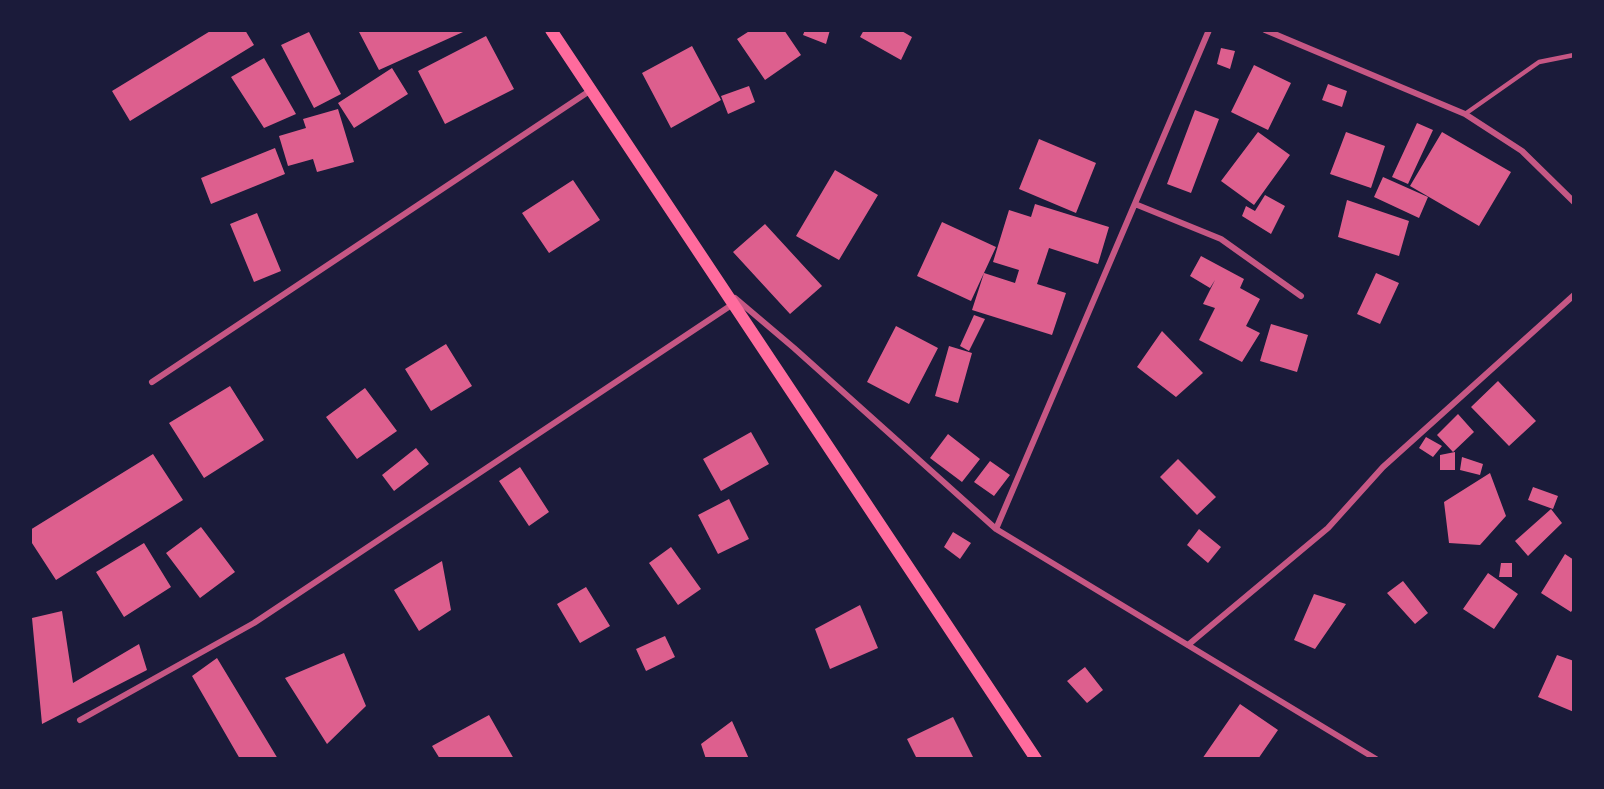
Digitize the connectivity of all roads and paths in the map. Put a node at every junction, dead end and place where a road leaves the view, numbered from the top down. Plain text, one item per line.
1 (551, 30) edge
2 (1209, 30) edge
3 (1264, 30) edge
4 (1574, 55) edge
5 (591, 90) junction
6 (1465, 114) junction
7 (1574, 202) edge
8 (1135, 204) junction
9 (723, 288) junction
10 (1574, 295) edge
11 (1301, 296) dead end
12 (733, 304) junction
13 (152, 382) dead end
14 (996, 529) junction
15 (1188, 645) junction
16 (80, 720) dead end
17 (1036, 759) edge
18 (1376, 759) edge

1 - 5 main road
2 - 8 street
3 - 6 street
4 - 6 lane
5 - 9 main road
5 - 13 street
6 - 7 street
8 - 11 street
8 - 14 street
9 - 12 main road
9 - 14 street
10 - 15 street
12 - 16 street
12 - 17 main road
14 - 15 street
15 - 18 street

